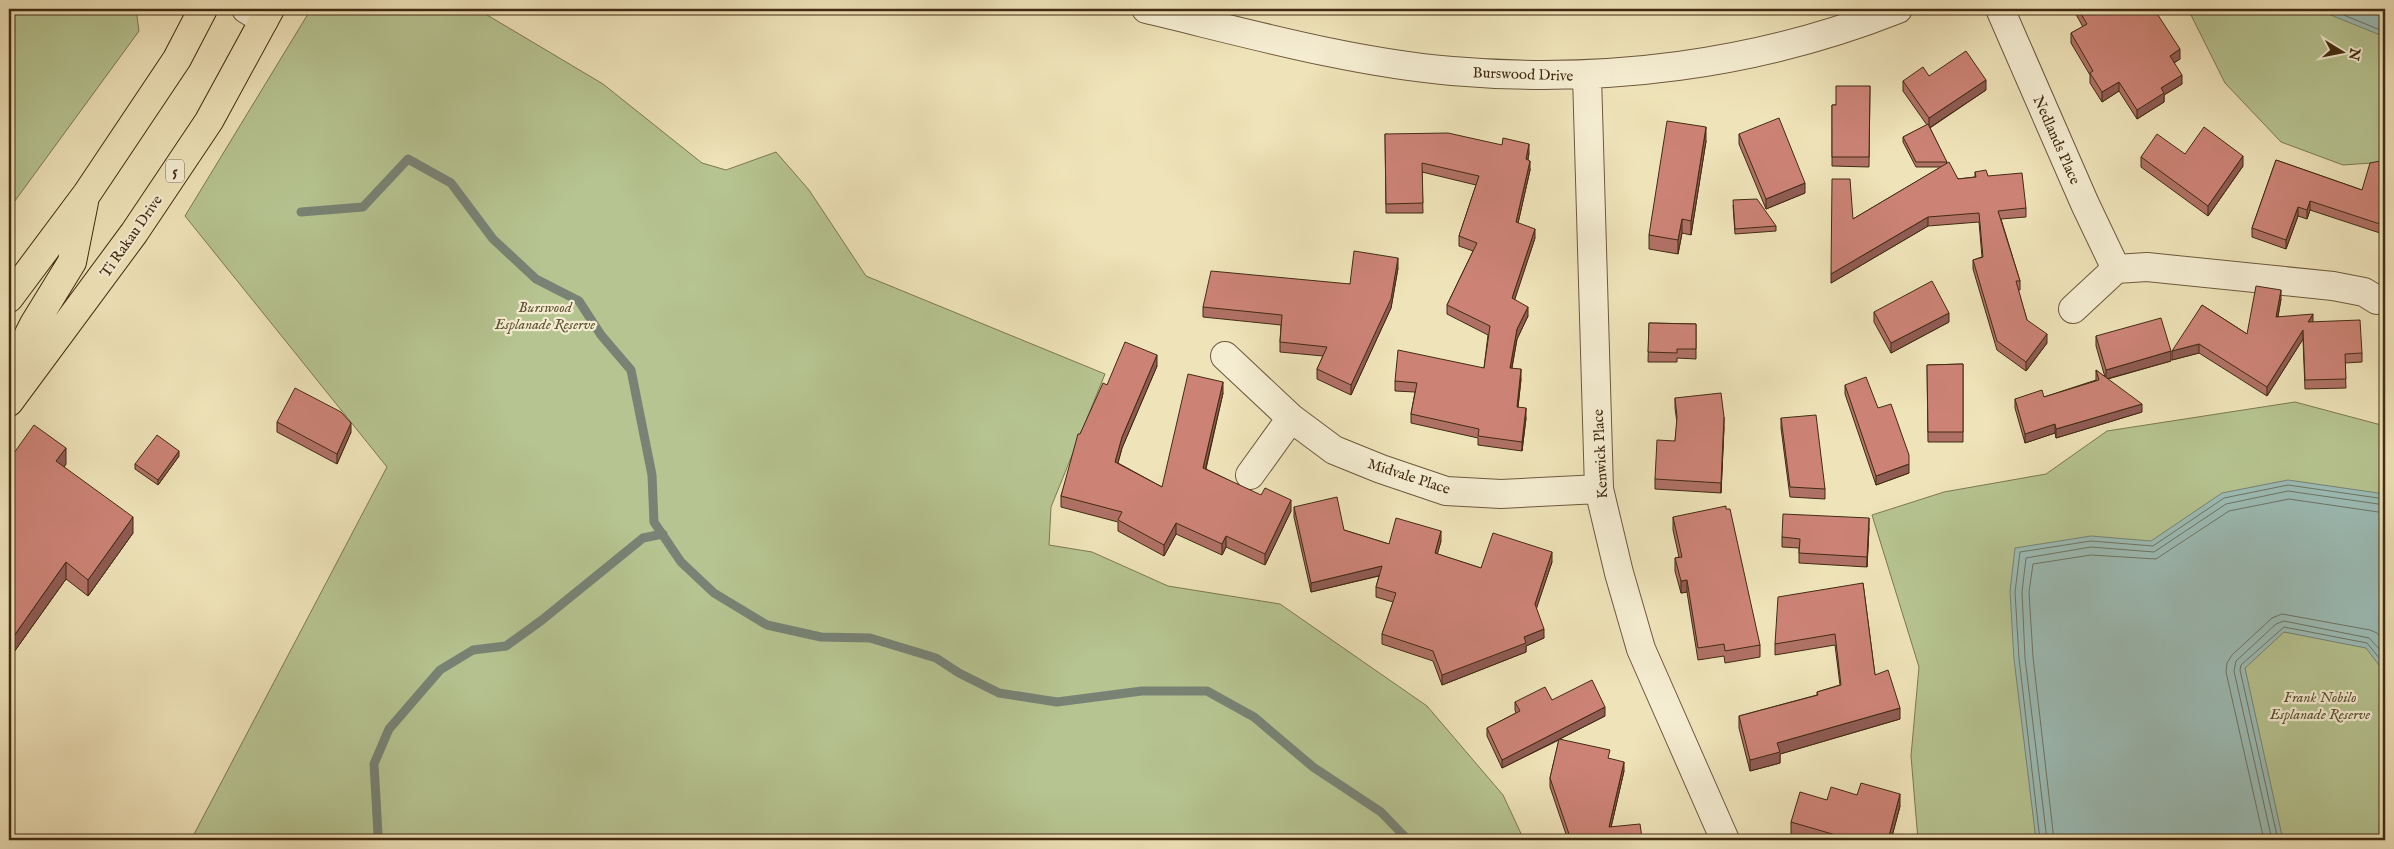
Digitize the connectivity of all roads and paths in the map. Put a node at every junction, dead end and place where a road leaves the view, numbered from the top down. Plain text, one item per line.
1 (202, 9) edge
2 (1146, 9) edge
3 (2000, 9) edge
4 (1883, 12) edge
5 (260, 13) edge
6 (1587, 76) junction
7 (86, 195) junction
8 (2116, 269) junction
9 (9, 298) edge
10 (2377, 300) dead end
11 (2073, 309) dead end
12 (1225, 356) dead end
13 (17, 378) edge
14 (9, 402) edge
15 (1291, 418) junction
16 (1250, 475) dead end
17 (1599, 489) junction
18 (1725, 840) edge

1 - 7 main road
2 - 6 street, Burswood Drive
3 - 8 street, Nedlands Place
4 - 6 street, Burswood Drive
5 - 13 main road, Ti Rakau Drive / 5
6 - 17 street, Kenwick Place
7 - 9 main road
7 - 13 main road
8 - 10 street
8 - 11 street
12 - 15 street, Midvale Place
13 - 14 main road, Ti Rakau Drive / 5
15 - 16 street
15 - 17 street, Midvale Place
17 - 18 street, Kenwick Place

